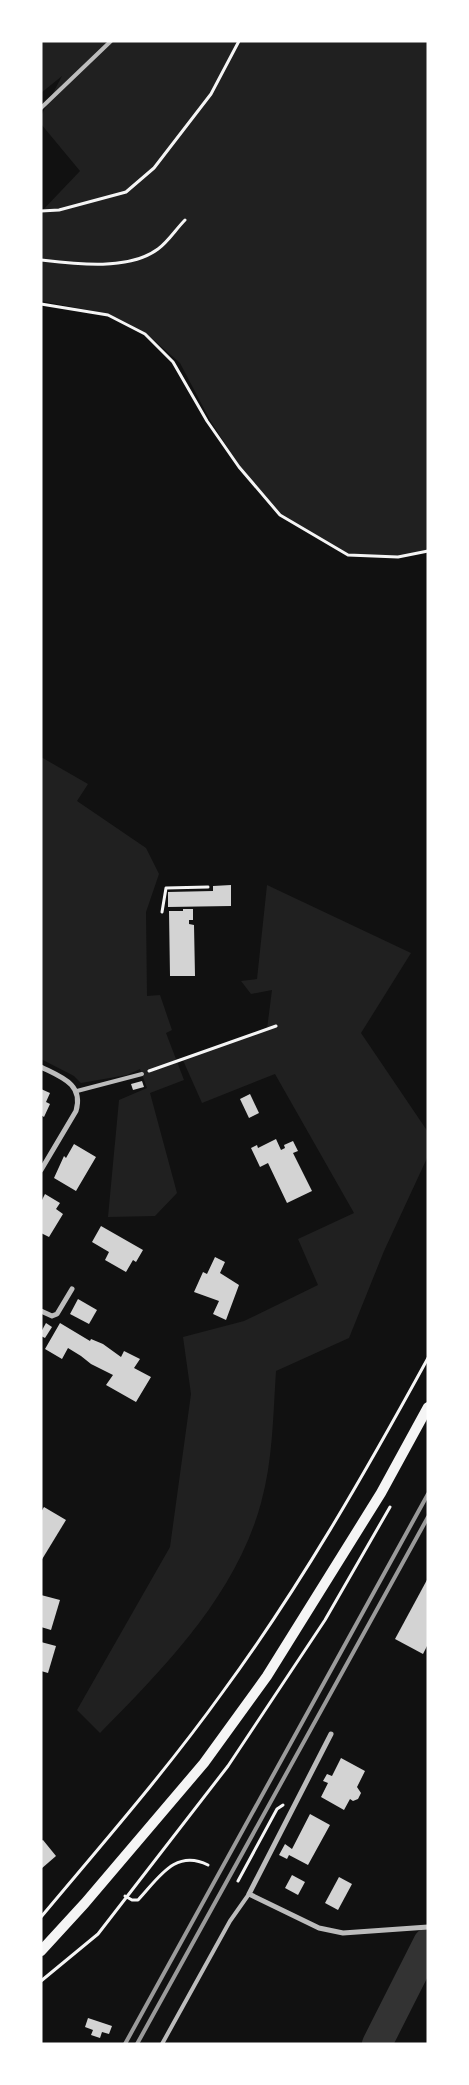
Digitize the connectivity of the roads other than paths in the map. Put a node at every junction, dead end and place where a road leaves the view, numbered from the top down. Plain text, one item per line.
1 (111, 41) edge
2 (41, 108) edge
3 (41, 1067) edge
4 (142, 1074) road end
5 (77, 1092) junction
6 (41, 1170) edge
7 (72, 1289) dead end
8 (41, 1311) edge
9 (428, 1407) edge
10 (331, 1734) dead end
11 (249, 1894) junction
12 (428, 1927) edge
13 (41, 1951) edge
14 (162, 2044) edge

1 - 2 lane
3 - 5 street
4 - 5 lane
5 - 6 street
7 - 8 street
9 - 13 main road
10 - 11 street
11 - 12 street
11 - 14 lane

